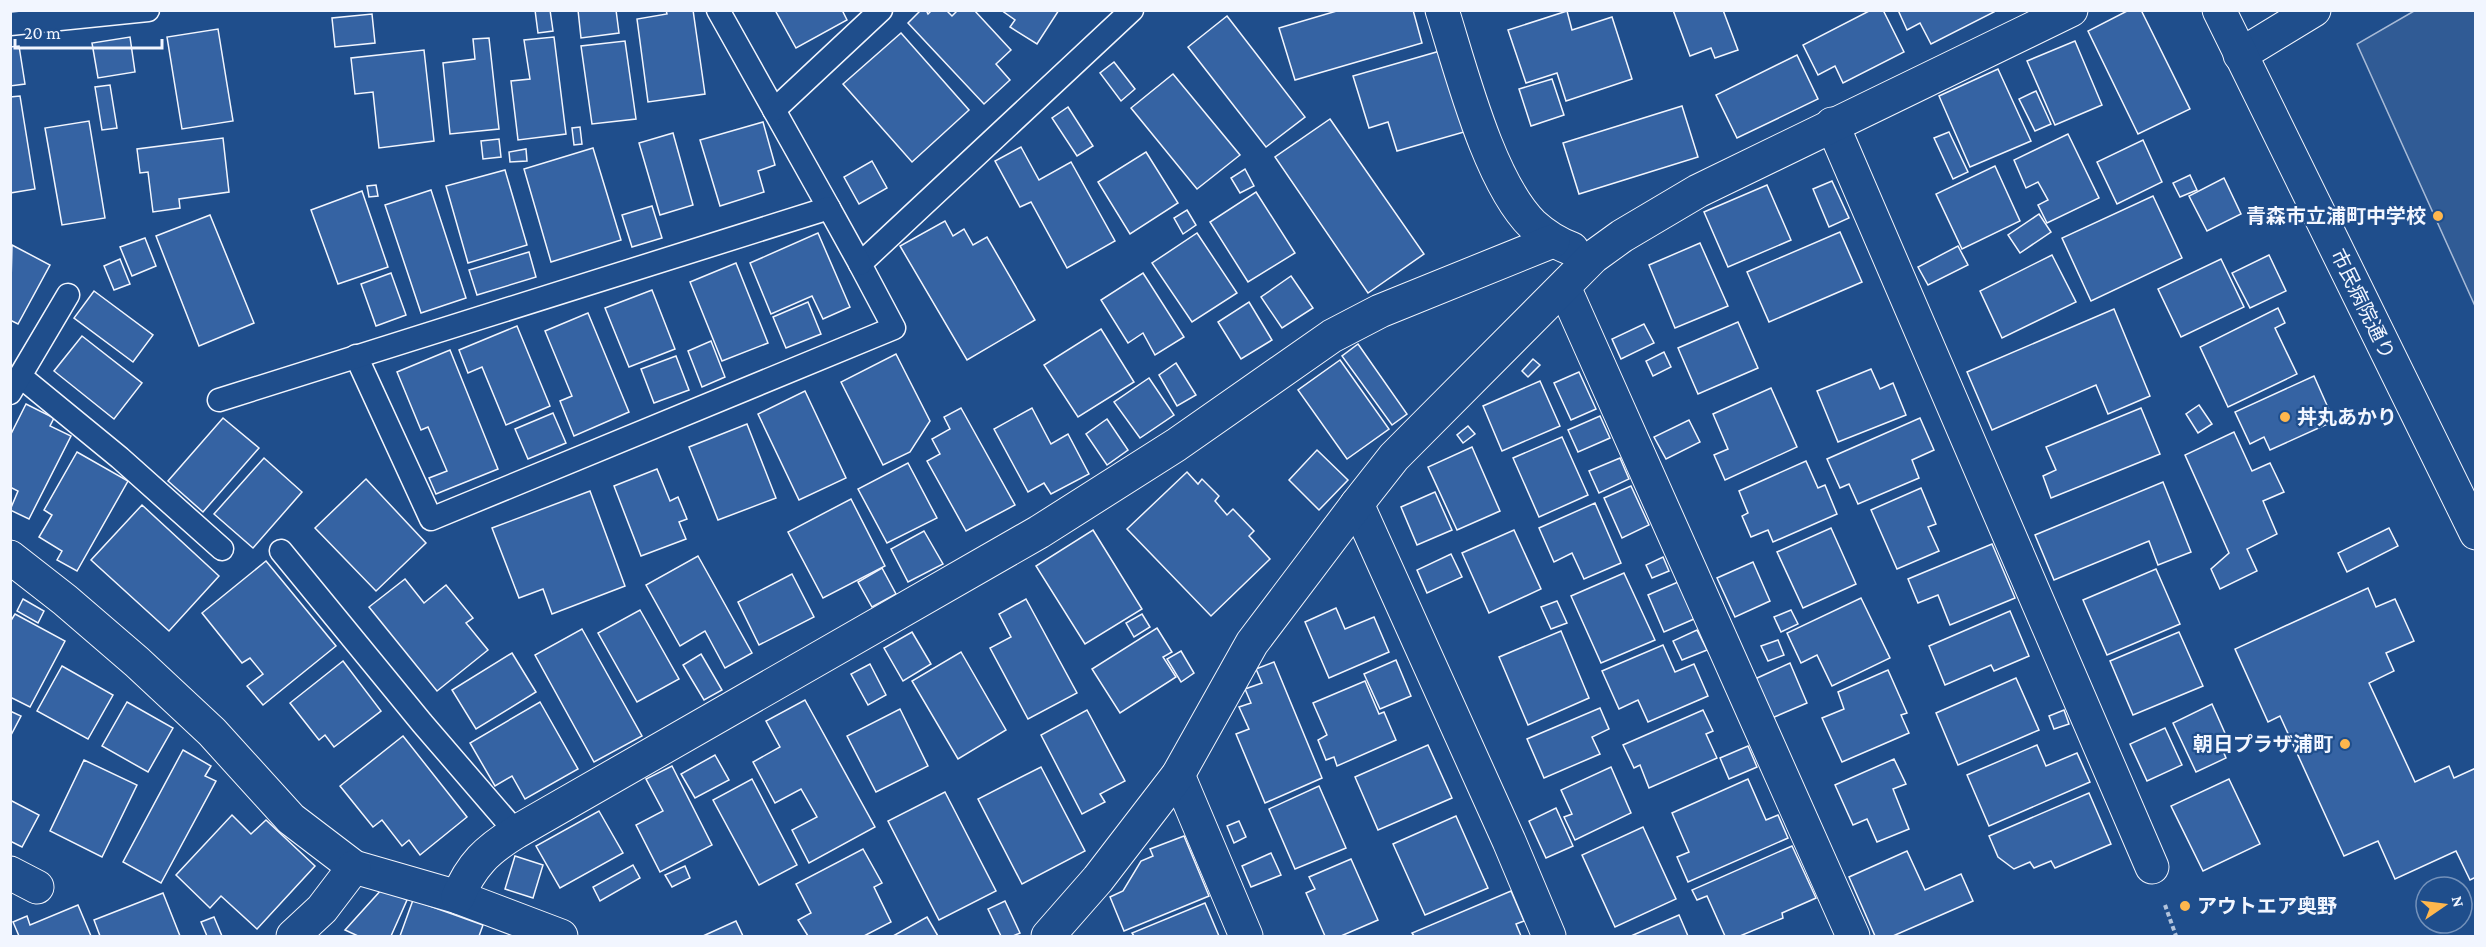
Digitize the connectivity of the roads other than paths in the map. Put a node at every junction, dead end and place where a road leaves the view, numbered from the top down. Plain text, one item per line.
1 (148, 10) edge
2 (718, 10) edge
3 (881, 10) edge
4 (1132, 10) edge
5 (1442, 10) edge
6 (2071, 10) edge
7 (2219, 10) edge
8 (2314, 10) edge
9 (10, 24) edge
10 (2240, 55) junction
11 (774, 110) junction
12 (1832, 124) junction
13 (830, 208) junction
14 (1553, 242) junction
15 (1593, 257) junction
16 (860, 264) junction
17 (1564, 286) junction
18 (68, 295) dead end
19 (356, 356) junction
20 (15, 385) edge
21 (219, 400) dead end
22 (1357, 504) junction
23 (2475, 533) edge
24 (222, 549) dead end
25 (281, 551) dead end
26 (10, 557) edge
27 (1178, 775) junction
28 (516, 832) junction
29 (354, 867) junction
30 (2152, 867) dead end
31 (458, 897) junction
32 (293, 936) edge
33 (561, 936) edge
34 (1048, 936) edge
35 (1246, 936) edge
36 (1549, 936) edge
37 (1853, 936) edge

1 - 9 lane
2 - 11 lane
3 - 11 lane
4 - 16 lane
5 - 14 street
6 - 12 street
7 - 10 street, 市民病院通り
8 - 10 street
10 - 23 street, 市民病院通り
11 - 13 lane
12 - 15 street
12 - 30 street
13 - 16 lane
13 - 19 lane
14 - 15 street
14 - 28 street
15 - 17 street
16 - 19 lane
17 - 22 street
17 - 37 street
18 - 20 lane
19 - 21 lane
20 - 24 lane
22 - 27 street
22 - 36 street
25 - 28 lane
26 - 29 street
27 - 34 street
27 - 35 street
28 - 31 street
29 - 31 street
29 - 32 street
31 - 33 street

